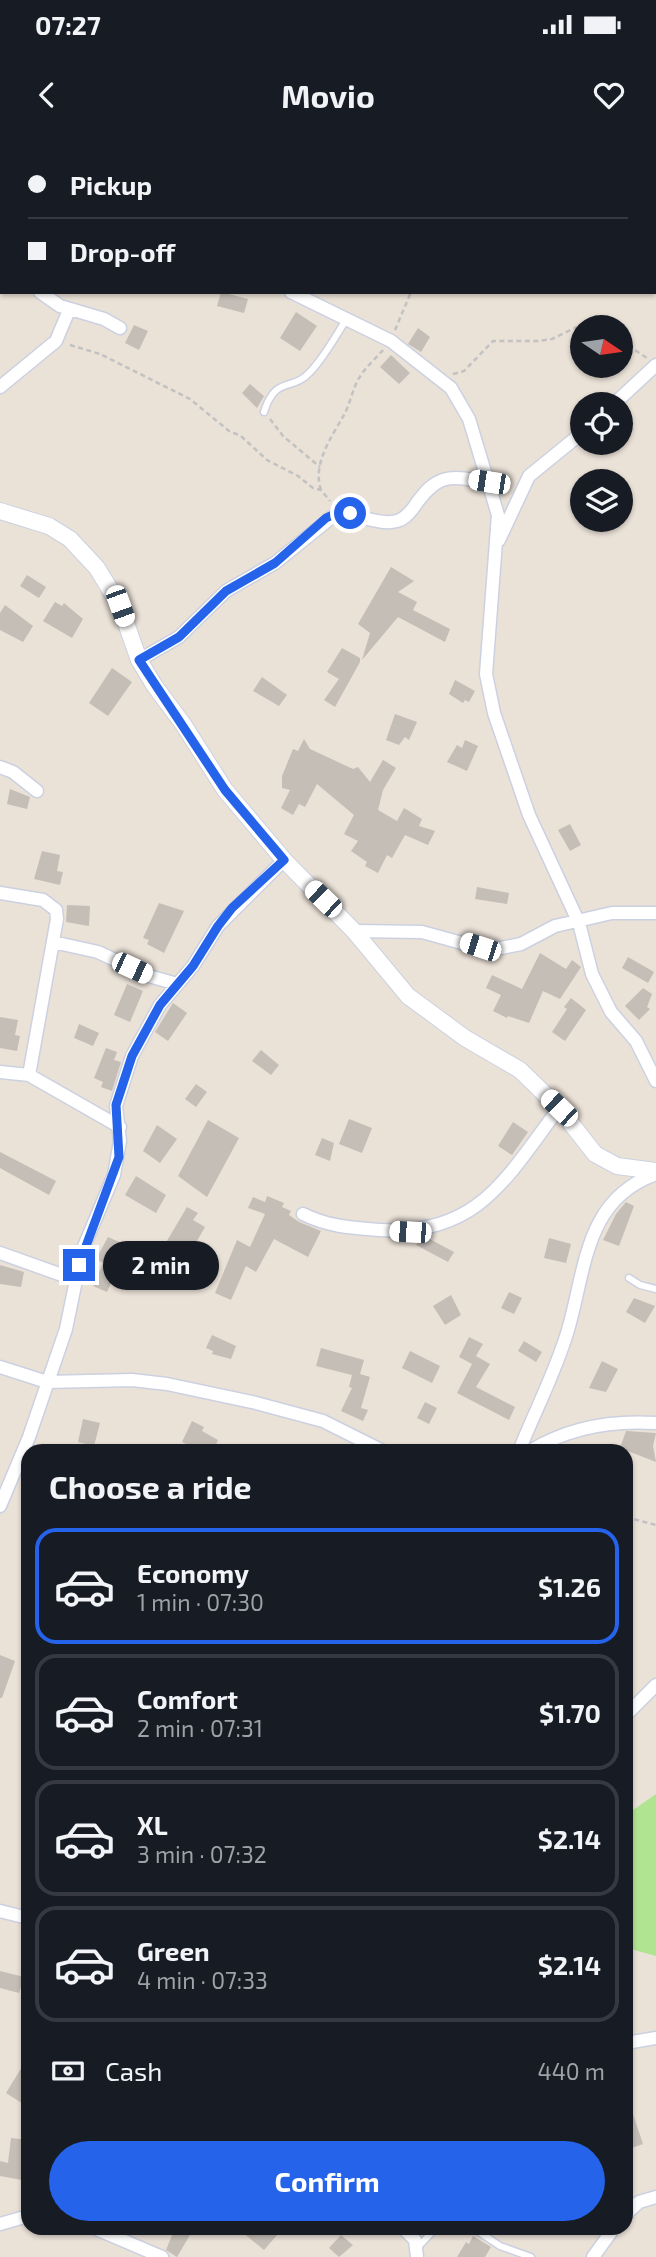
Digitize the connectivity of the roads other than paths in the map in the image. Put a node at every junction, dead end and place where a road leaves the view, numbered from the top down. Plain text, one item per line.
1 (43, 294) edge
2 (295, 294) edge
3 (69, 310) junction
4 (346, 320) junction
5 (120, 328) dead end
6 (655, 365) edge
7 (0, 387) edge
8 (627, 392) edge
9 (264, 412) road end
10 (570, 443) edge
11 (489, 482) junction
12 (0, 511) edge
13 (498, 541) junction
14 (139, 660) junction
15 (0, 767) edge
16 (37, 791) dead end
17 (284, 860) junction
18 (0, 893) edge
19 (656, 913) edge
20 (579, 922) junction
21 (354, 931) junction
22 (53, 942) junction
23 (177, 984) junction
24 (0, 1072) edge
25 (29, 1075) junction
26 (656, 1081) edge
27 (559, 1108) junction
28 (120, 1128) junction
29 (656, 1172) edge
30 (303, 1214) dead end
31 (0, 1253) edge
32 (629, 1278) dead end
33 (76, 1280) junction
34 (656, 1289) edge
35 (0, 1367) edge
36 (47, 1382) junction
37 (656, 1423) edge
38 (26, 1444) edge
39 (369, 1444) edge
40 (522, 1444) edge
41 (544, 1444) edge
42 (21, 1456) edge
43 (0, 1506) edge
44 (656, 1685) edge
45 (633, 1708) edge
46 (0, 1911) edge
47 (21, 1916) edge
48 (656, 2038) edge
49 (633, 2042) edge
50 (656, 2197) edge
51 (633, 2208) edge
52 (21, 2218) edge
53 (0, 2224) edge
54 (110, 2235) edge
55 (407, 2235) edge
56 (430, 2235) edge
57 (484, 2235) edge
58 (602, 2235) edge
59 (609, 2235) edge
60 (606, 2239) junction
61 (417, 2252) edge
62 (162, 2257) edge
63 (531, 2257) edge
64 (593, 2257) edge

1 - 3 street
2 - 4 street
3 - 5 street
3 - 7 street
4 - 9 lane
4 - 11 street
6 - 8 street
10 - 13 street
11 - 13 street
11 - 14 street
12 - 14 street
13 - 20 street
14 - 17 street
15 - 16 street
17 - 21 street
17 - 23 street
18 - 22 street
19 - 20 street
20 - 21 street
20 - 26 street
21 - 27 street
22 - 23 street
22 - 25 street
23 - 28 street
24 - 25 street
25 - 28 street
27 - 29 street
27 - 30 street
28 - 33 street
29 - 40 street
31 - 33 street
32 - 34 lane
33 - 36 street
35 - 36 street
36 - 38 street
36 - 39 street
37 - 41 street
42 - 43 street
44 - 45 street
46 - 47 street
48 - 49 street
50 - 51 street
52 - 53 street
54 - 62 street
55 - 61 street
56 - 61 lane
57 - 63 lane
58 - 60 street
59 - 60 street
60 - 64 street

